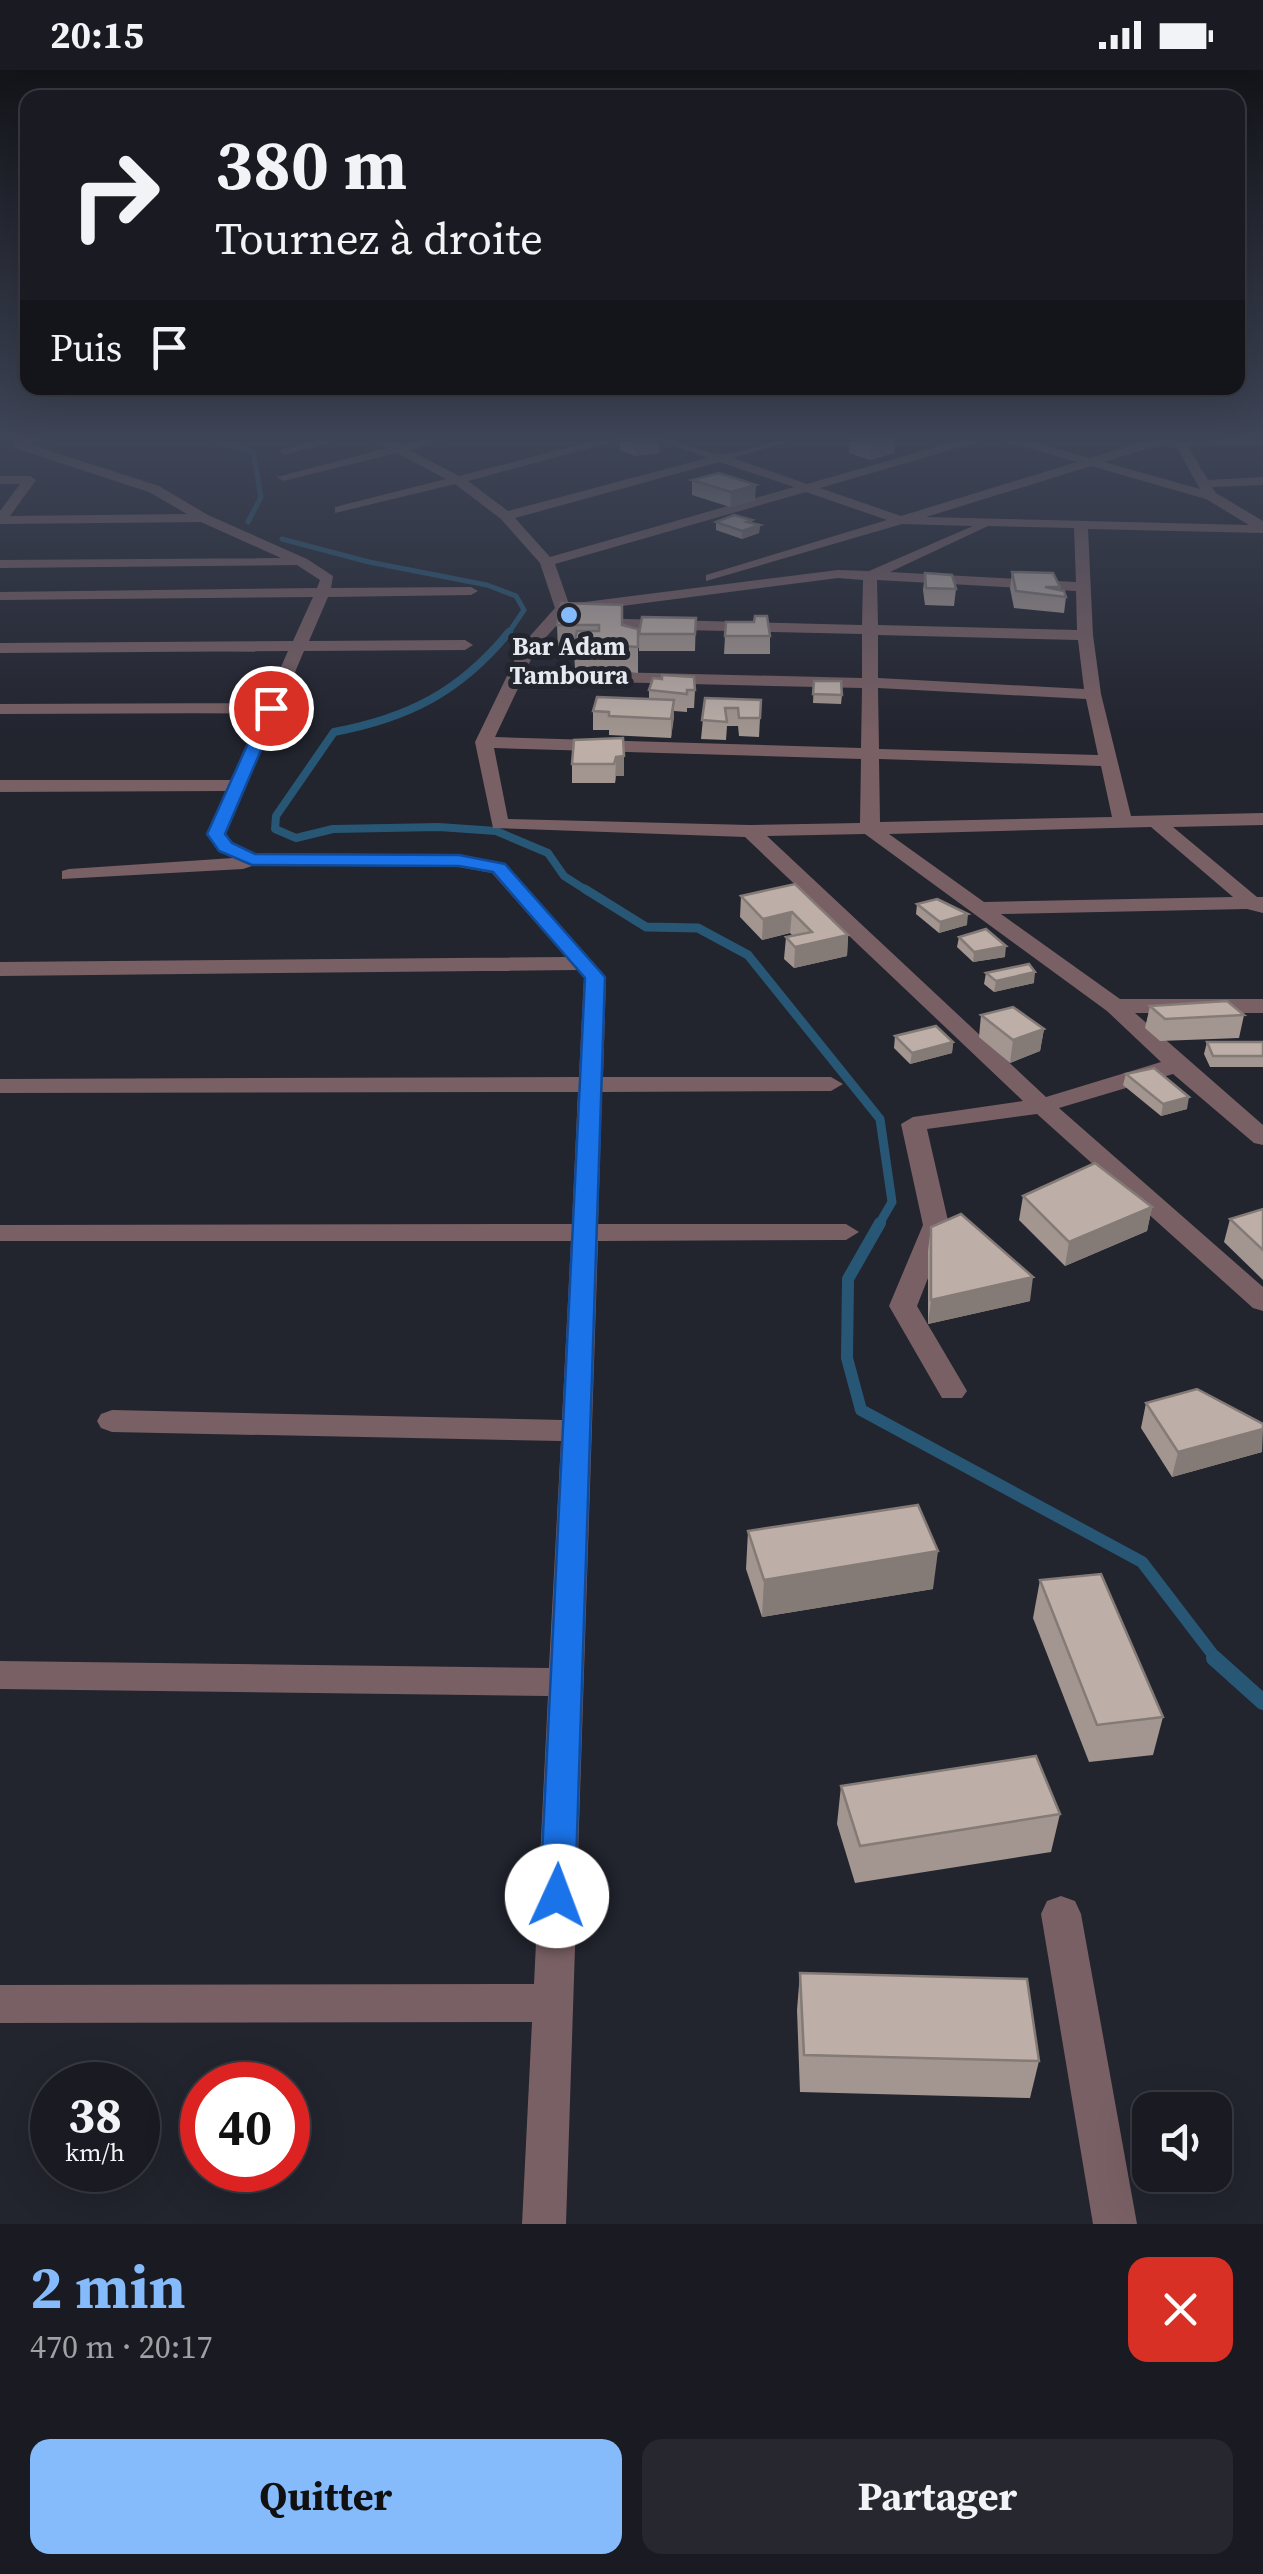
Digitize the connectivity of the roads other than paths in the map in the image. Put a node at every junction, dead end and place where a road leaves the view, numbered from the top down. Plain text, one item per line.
1 (245, 537) edge
2 (525, 537) edge
3 (637, 537) edge
4 (848, 537) edge
5 (961, 537) edge
6 (1081, 537) edge
7 (302, 562) junction
8 (548, 562) junction
9 (0, 564) edge
10 (26, 564) junction
11 (870, 576) junction
12 (1086, 586) junction
13 (470, 591) dead end
14 (322, 592) junction
15 (0, 596) edge
16 (665, 596) junction
17 (558, 616) junction
18 (870, 628) junction
19 (1086, 636) junction
20 (465, 645) dead end
21 (298, 646) junction
22 (0, 648) edge
23 (514, 675) junction
24 (870, 684) junction
25 (1094, 694) junction
26 (271, 708) junction
27 (0, 709) edge
28 (484, 742) junction
29 (870, 751) junction
30 (1109, 761) junction
31 (238, 785) junction
32 (0, 786) edge
33 (1263, 818) edge
34 (1155, 821) junction
35 (1123, 822) junction
36 (870, 829) junction
37 (750, 830) junction
38 (252, 860) junction
39 (69, 876) dead end
40 (1259, 906) edge
41 (980, 908) junction
42 (584, 963) junction
43 (0, 968) edge
44 (1115, 1006) junction
45 (1263, 1006) edge
46 (1177, 1066) junction
47 (591, 1084) junction
48 (831, 1084) dead end
49 (0, 1086) edge
50 (1042, 1106) junction
51 (1263, 1138) edge
52 (846, 1232) dead end
53 (0, 1233) edge
54 (585, 1233) junction
55 (1263, 1302) edge
56 (952, 1391) dead end
57 (112, 1421) dead end
58 (576, 1431) junction
59 (0, 1675) edge
60 (566, 1682) junction
61 (1060, 1914) dead end
62 (553, 2003) junction
63 (0, 2004) edge
64 (544, 2224) edge
65 (1115, 2224) edge

1 - 7 street
2 - 8 street
3 - 8 street
4 - 16 street
5 - 11 street
6 - 12 street
7 - 10 street
7 - 14 street
8 - 17 street
9 - 10 street
10 - 15 street
11 - 12 street
11 - 16 street
11 - 18 street
12 - 19 street
13 - 14 street
14 - 15 street
14 - 21 street
16 - 17 street
17 - 18 street
17 - 23 street
18 - 19 street
18 - 24 street
19 - 25 street
20 - 21 street
21 - 22 street
21 - 26 street
23 - 24 street
23 - 28 street
24 - 25 street
24 - 29 street
25 - 30 street
26 - 27 street
26 - 31 street
28 - 29 street
28 - 37 street
29 - 30 street
29 - 36 street
30 - 35 street
31 - 32 street
31 - 38 street
33 - 34 street
34 - 35 street
34 - 40 street
35 - 36 street
36 - 37 street
36 - 41 street
37 - 50 street
38 - 39 street
38 - 42 street
40 - 41 street
41 - 44 street
42 - 43 street
42 - 47 street
44 - 45 street
44 - 46 street
46 - 50 street
46 - 51 street
47 - 48 street
47 - 49 street
47 - 54 street
50 - 55 street
50 - 56 street
52 - 54 street
53 - 54 street
54 - 58 street
57 - 58 street
58 - 60 street
59 - 60 street
60 - 62 street
61 - 65 street
62 - 63 street
62 - 64 street

